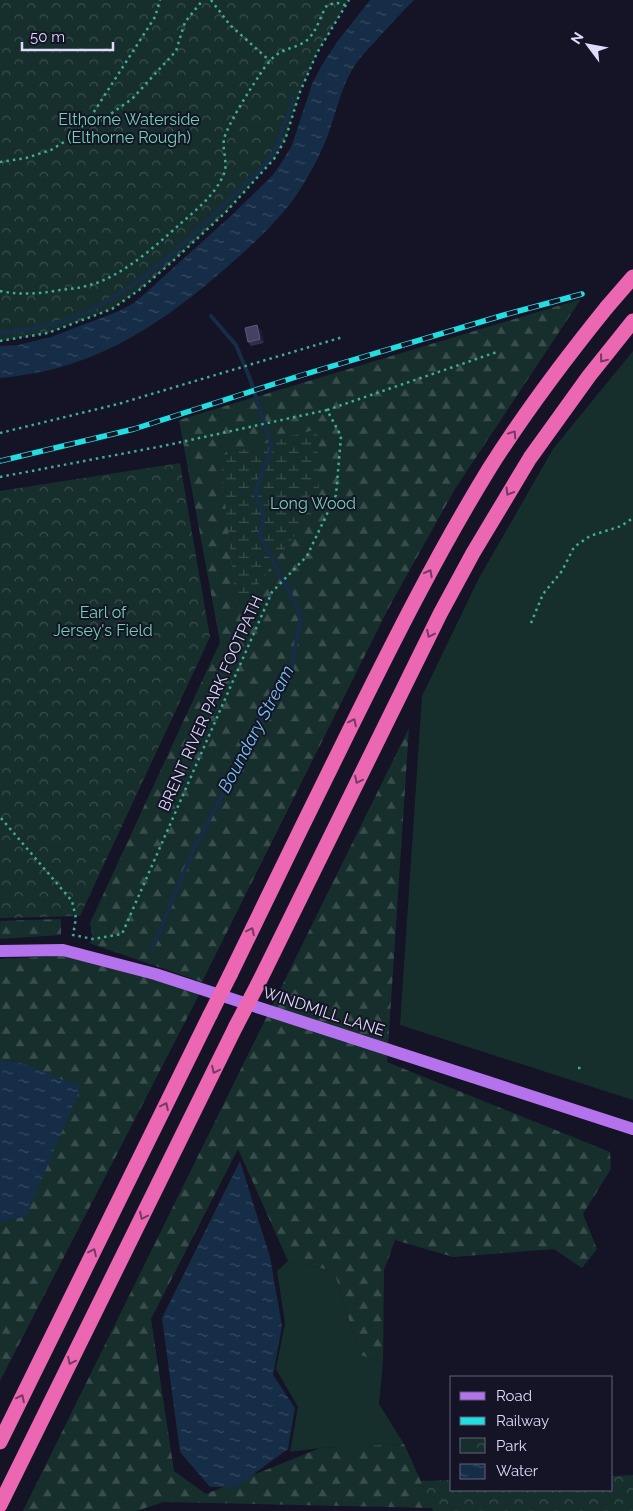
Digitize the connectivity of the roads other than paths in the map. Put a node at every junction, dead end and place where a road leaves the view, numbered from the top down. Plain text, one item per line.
1 (633, 276) edge
2 (633, 321) edge
3 (0, 951) edge
4 (633, 1129) edge
5 (0, 1442) edge
6 (0, 1505) edge

5 -> 1 highway, bridge
2 -> 6 highway, bridge
3 - 4 main road, WINDMILL LANE

